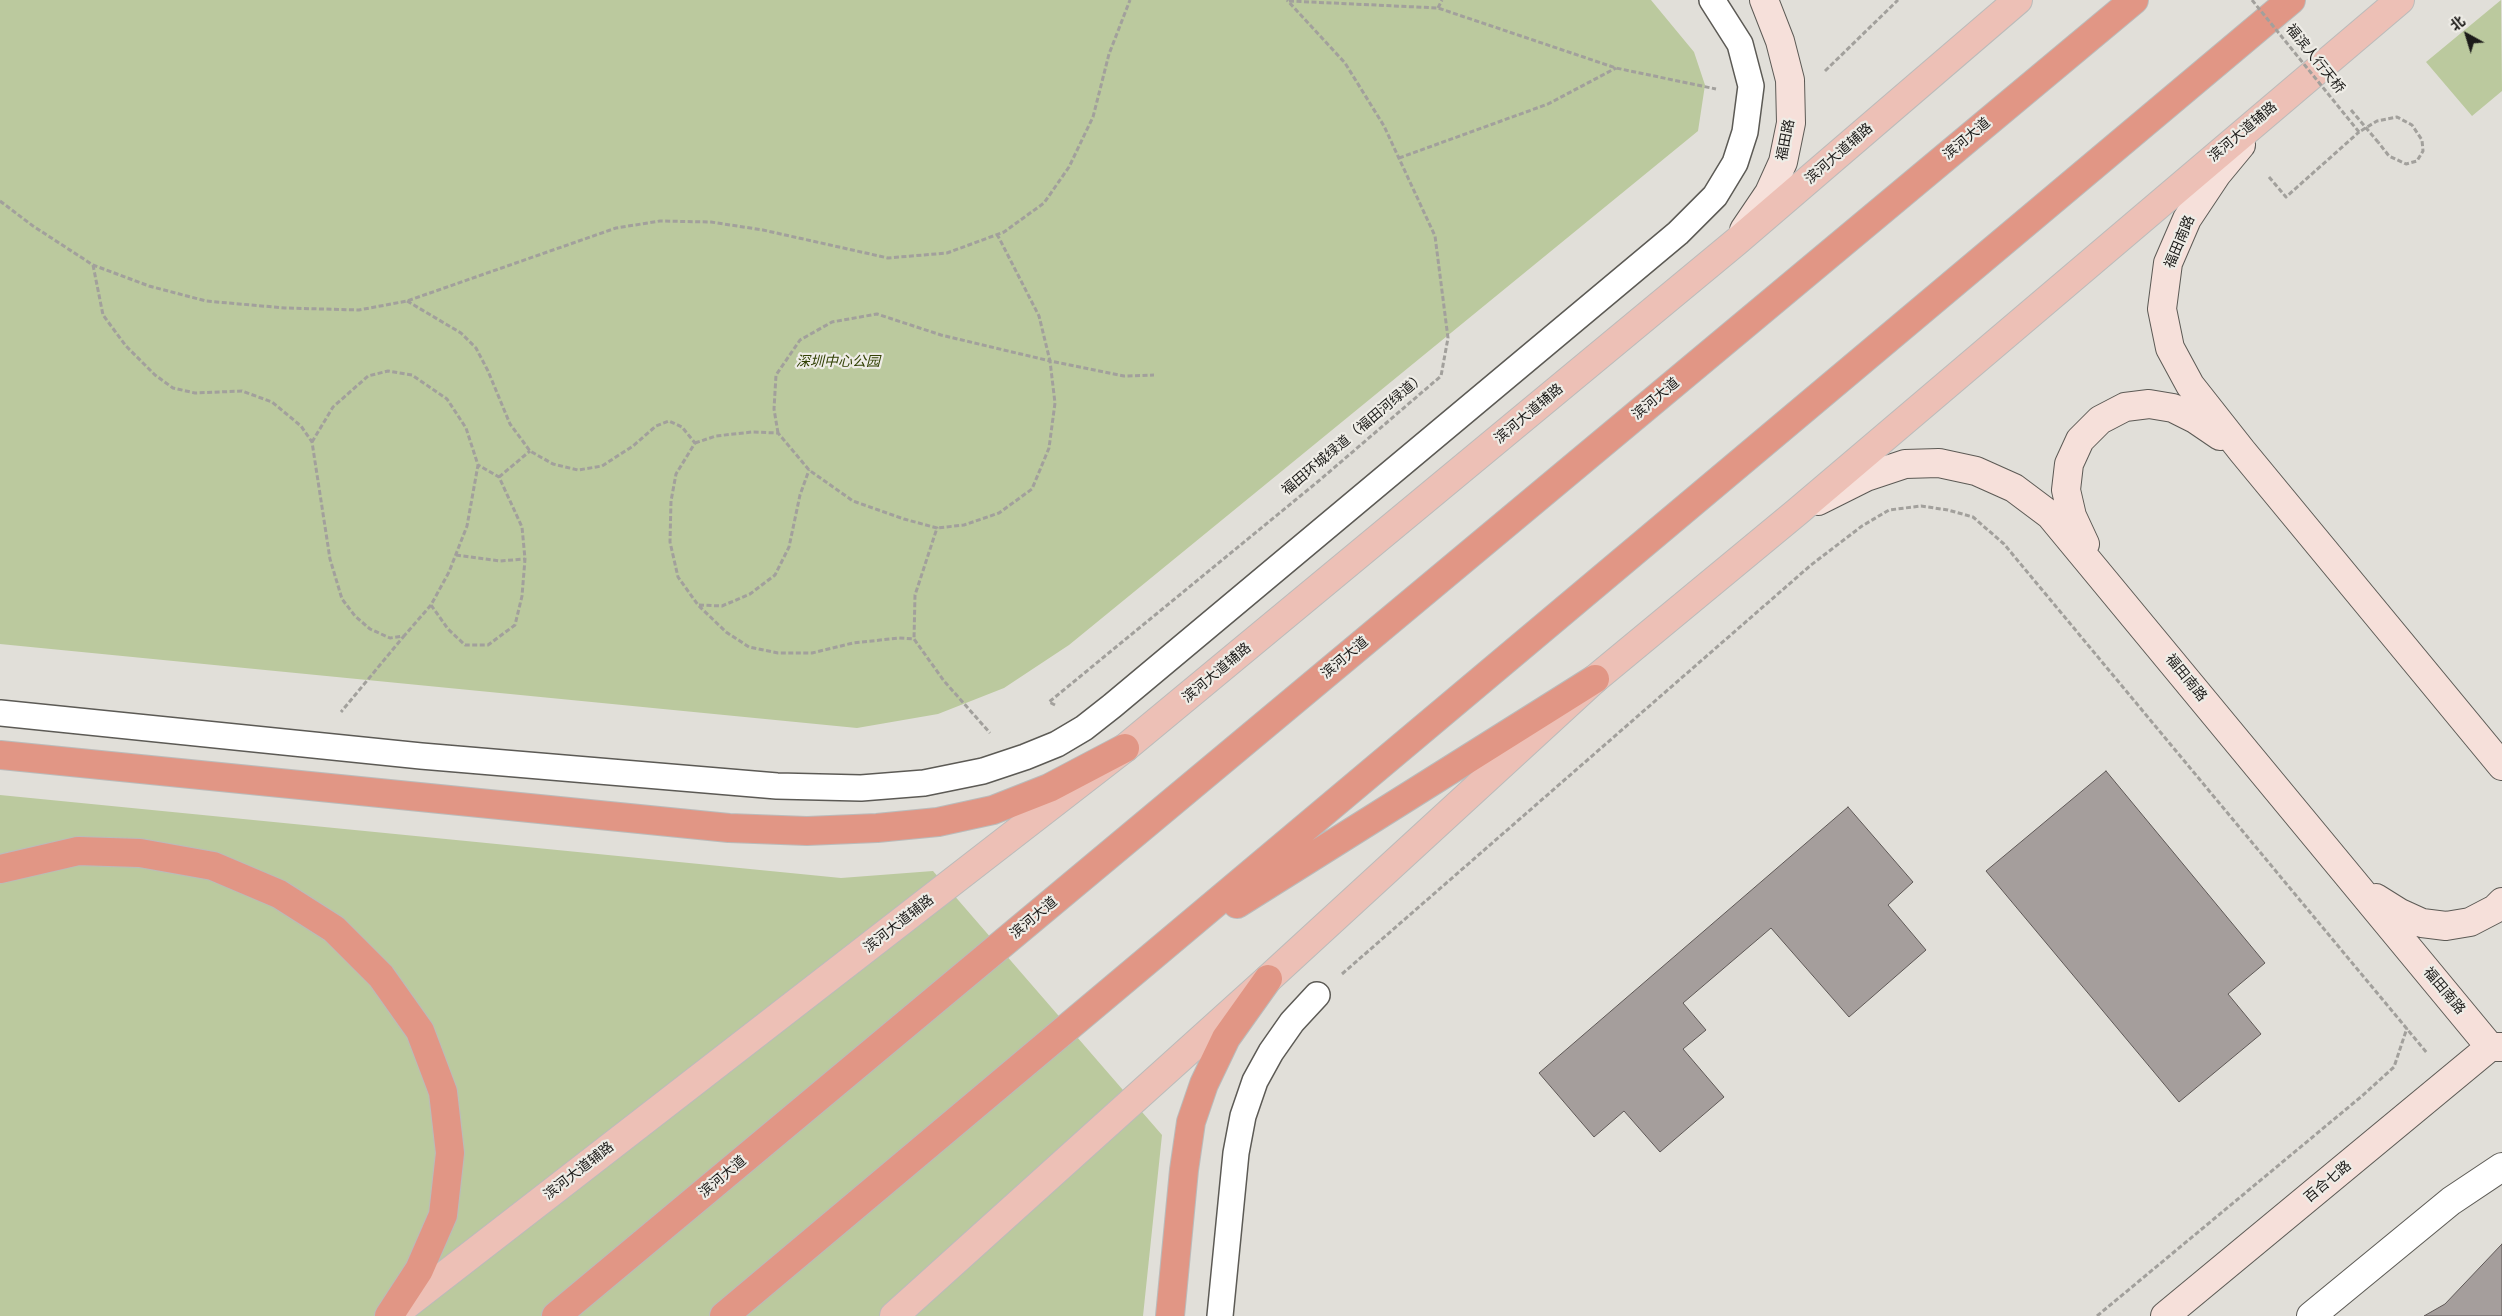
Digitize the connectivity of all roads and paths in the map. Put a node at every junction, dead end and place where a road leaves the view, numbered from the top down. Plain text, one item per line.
1 (1130, 0) edge
2 (1442, 0) edge
3 (1712, 0) edge
4 (1764, 0) edge
5 (1898, 0) edge
6 (2018, 0) edge
7 (2134, 0) edge
8 (2252, 0) edge
9 (2291, 0) edge
10 (2400, 0) edge
11 (1288, 1) edge
12 (1438, 8) junction
13 (1616, 68) junction
14 (1823, 74) dead end
15 (1724, 91) dead end
16 (2273, 107) junction
17 (2351, 110) dead end
18 (2359, 132) junction
19 (1399, 158) junction
20 (2269, 177) dead end
21 (0, 201) edge
22 (997, 234) junction
23 (1736, 242) junction
24 (93, 264) junction
25 (407, 301) junction
26 (1050, 361) junction
27 (1154, 375) dead end
28 (778, 433) junction
29 (312, 442) junction
30 (695, 443) junction
31 (530, 451) junction
32 (2242, 451) junction
33 (478, 465) junction
34 (809, 470) junction
35 (499, 477) junction
36 (1797, 512) junction
37 (937, 528) junction
38 (456, 555) junction
39 (525, 559) junction
40 (2099, 573) junction
41 (431, 605) junction
42 (698, 605) junction
43 (404, 636) junction
44 (914, 639) junction
45 (1595, 679) junction
46 (1048, 702) dead end
47 (0, 713) edge
48 (337, 716) dead end
49 (994, 737) dead end
50 (1126, 748) junction
51 (0, 755) edge
52 (2501, 767) edge
53 (0, 869) edge
54 (2354, 883) junction
55 (2502, 902) edge
56 (1149, 960) junction
57 (1268, 979) junction
58 (1317, 995) joint
59 (2407, 1028) junction
60 (2496, 1047) edge
61 (2450, 1081) junction
62 (2502, 1167) edge
63 (390, 1316) edge
64 (556, 1316) edge
65 (724, 1316) edge
66 (894, 1316) edge
67 (1170, 1316) edge
68 (1220, 1316) edge
69 (2097, 1316) edge
70 (2165, 1316) edge
71 (2311, 1316) edge

1 - 22 path
2 - 12 path
3 - 47 lane
4 - 23 street, 福田路
5 - 14 path
6 - 23 main road, 滨河大道辅路
7 - 64 highway, 滨河大道
8 - 18 path, 福滨人行天桥, bridge
9 - 56 highway
10 - 16 main road, 滨河大道辅路
11 - 12 path
11 - 19 path, 福田环城绿道（福田河绿道）
12 - 13 path
13 - 15 path
13 - 19 path
16 - 32 street, 福田南路
16 - 36 main road, 滨河大道辅路
17 - 18 path, 福滨人行天桥, bridge
18 - 20 path, 福滨人行天桥
19 - 46 path, 福田环城绿道（福田河绿道）
21 - 24 path
22 - 25 path
22 - 26 path
23 - 50 main road, 滨河大道辅路
24 - 25 path
24 - 29 path
25 - 31 path
26 - 27 path
26 - 28 path
26 - 37 path
28 - 30 path
28 - 34 path
29 - 33 path
29 - 43 path
30 - 31 path
30 - 42 path
31 - 35 path
32 - 40 street
32 - 52 street, 福田南路
33 - 35 path
33 - 38 path
34 - 37 path
34 - 42 path
35 - 39 path
36 - 40 street, 福田南路
36 - 45 main road, 滨河大道辅路
37 - 44 path
38 - 39 path
38 - 41 path
39 - 41 path
40 - 54 street, 福田南路
41 - 43 path
42 - 44 path
43 - 48 path
44 - 49 path
45 - 56 highway
45 - 57 main road, 滨河大道辅路
50 - 51 highway
50 - 63 main road, 滨河大道辅路
53 - 63 highway
54 - 55 street
54 - 60 street, 福田南路
56 - 65 highway
57 - 66 main road, 滨河大道辅路
57 - 67 highway
58 - 59 path
58 - 68 lane
59 - 61 path
59 - 69 path
60 - 61 street, 百合七路
61 - 70 street, 百合七路
62 - 71 street

